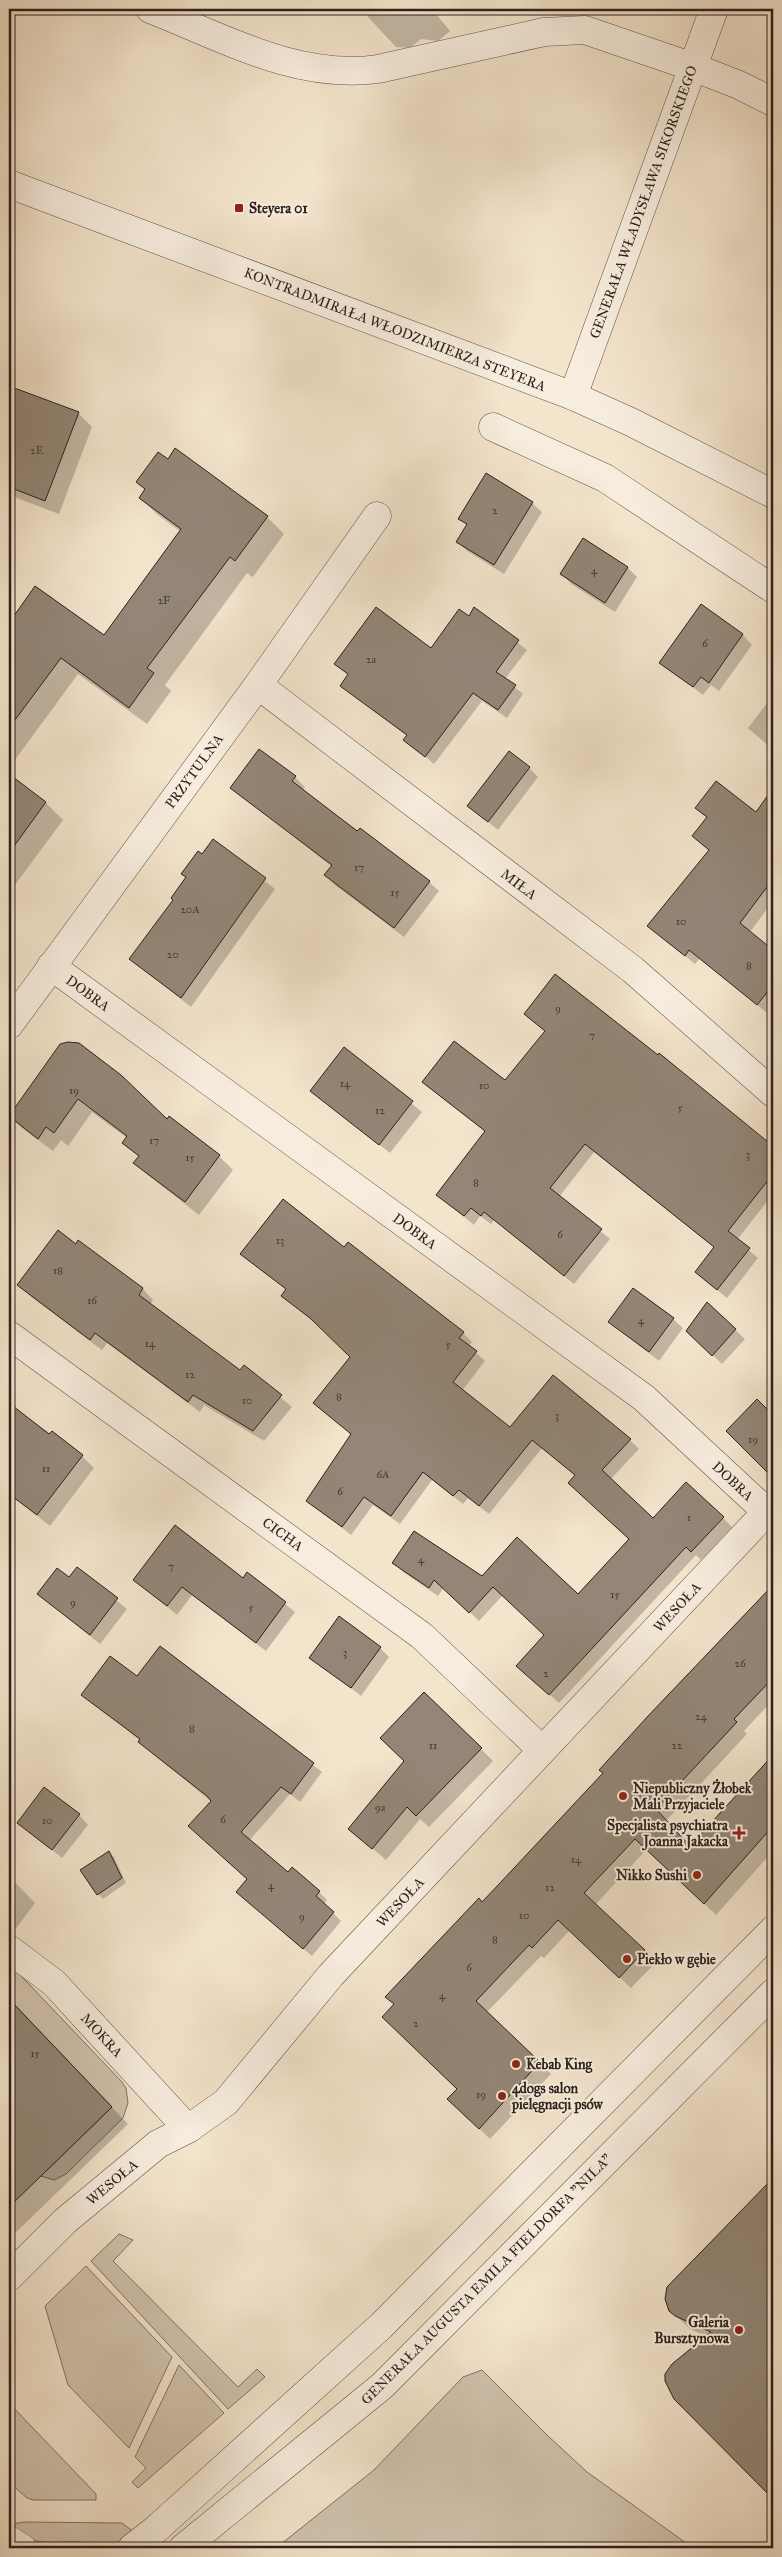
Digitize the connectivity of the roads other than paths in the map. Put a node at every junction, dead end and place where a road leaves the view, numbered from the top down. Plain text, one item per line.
1 (150, 9) edge
2 (714, 9) edge
3 (569, 19) edge
4 (693, 67) junction
5 (773, 102) edge
6 (9, 184) edge
7 (573, 396) junction
8 (493, 427) dead end
9 (773, 494) edge
10 (377, 516) dead end
11 (773, 589) edge
12 (258, 685) junction
13 (51, 966) junction
14 (9, 1025) edge
15 (773, 1093) edge
16 (9, 1335) edge
17 (770, 1508) edge
18 (542, 1750) junction
19 (773, 1930) edge
20 (9, 1949) edge
21 (773, 1993) edge
22 (188, 2129) junction
23 (9, 2277) edge
24 (9, 2540) edge
25 (22, 2548) edge
26 (132, 2548) edge
27 (183, 2548) edge

1 - 3 street
2 - 4 street, GENERAŁA WŁADYSŁAWA SIKORSKIEGO
3 - 4 street
4 - 5 street
4 - 7 street, GENERAŁA WŁADYSŁAWA SIKORSKIEGO
6 - 7 street, KONTRADMIRAŁA WŁODZIMIERZA STEYERA
7 - 9 street, KONTRADMIRAŁA WŁODZIMIERZA STEYERA
8 - 11 street
10 - 12 street, PRZYTULNA
12 - 13 street, PRZYTULNA
12 - 15 street, MIŁA
13 - 14 street, PRZYTULNA
13 - 17 street, DOBRA
16 - 18 street, CICHA
17 - 18 street, WESOŁA
18 - 22 street, WESOŁA
19 - 26 street
20 - 22 street, MOKRA
21 - 27 street, GENERAŁA AUGUSTA EMILA FIELDORFA "NILA"
22 - 23 street, WESOŁA
24 - 25 street

